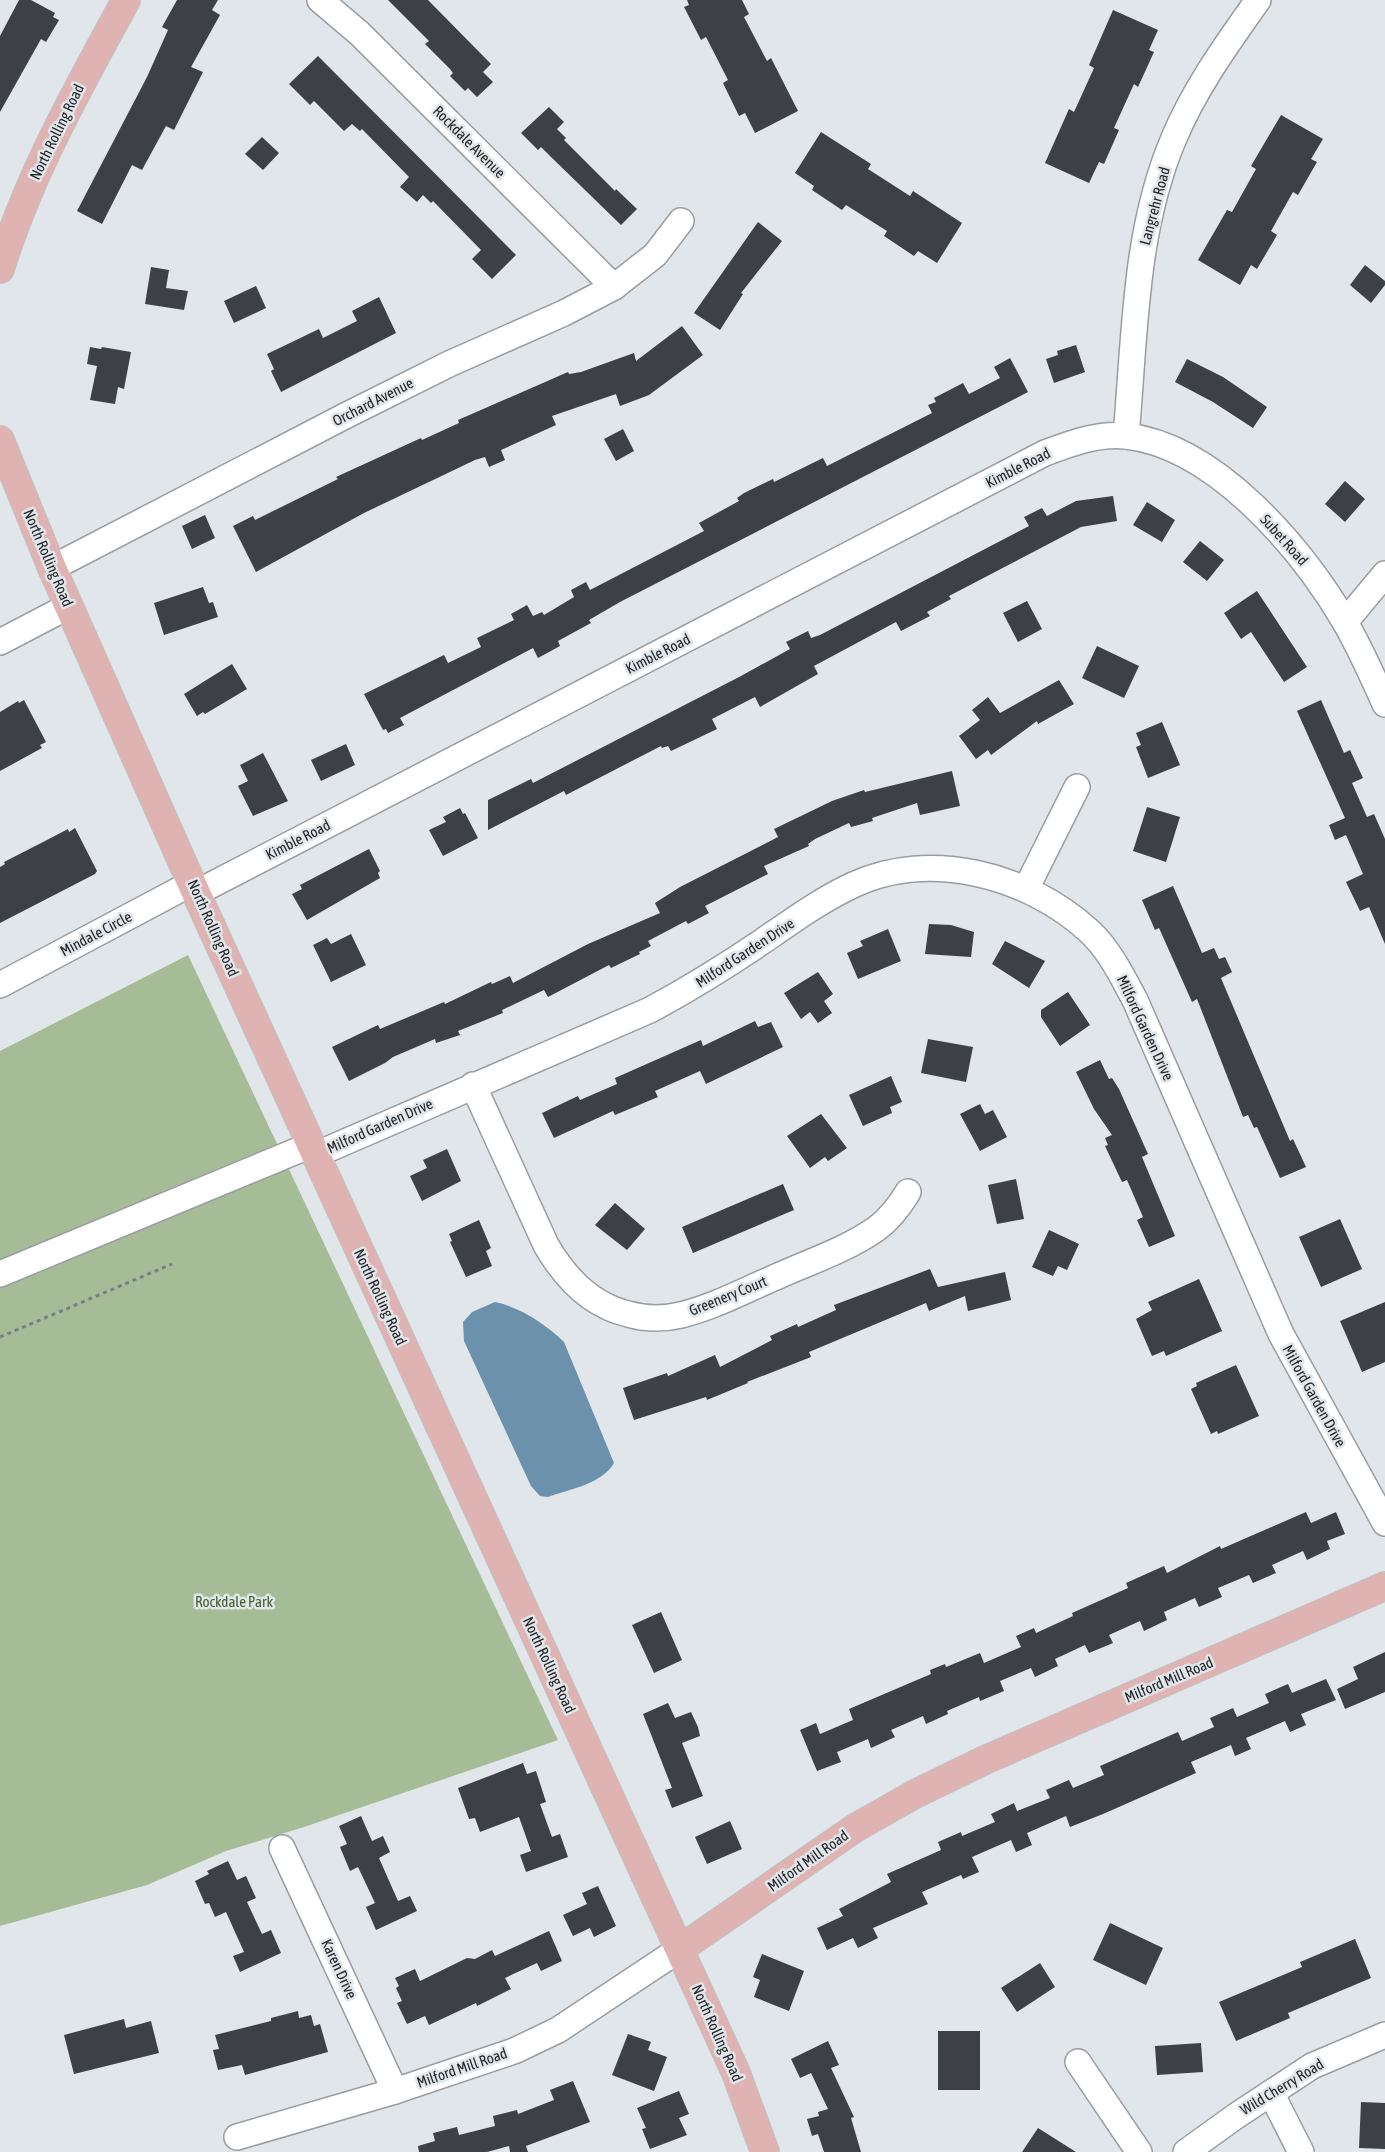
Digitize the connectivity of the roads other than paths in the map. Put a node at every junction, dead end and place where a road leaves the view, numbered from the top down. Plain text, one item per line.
1 (126, 0) edge
2 (320, 0) edge
3 (1258, 0) edge
4 (682, 221) dead end
5 (0, 268) edge
6 (614, 287) junction
7 (1126, 436) junction
8 (0, 440) edge
9 (52, 568) junction
10 (1385, 574) edge
11 (69, 606) junction
12 (1345, 622) junction
13 (0, 642) edge
14 (1385, 704) edge
15 (1077, 787) dead end
16 (194, 888) junction
17 (1026, 889) junction
18 (0, 985) edge
19 (473, 1085) junction
20 (313, 1150) junction
21 (908, 1192) dead end
22 (0, 1274) edge
23 (1385, 1523) edge
24 (1385, 1586) edge
25 (282, 1848) dead end
26 (680, 1949) junction
27 (1385, 2035) edge
28 (1078, 2062) dead end
29 (395, 2091) junction
30 (1271, 2093) junction
31 (237, 2137) dead end
32 (765, 2152) edge
33 (1139, 2152) edge
34 (1186, 2152) edge
35 (1302, 2152) edge

1 - 5 main road, North Rolling Road
2 - 6 street, Rockdale Avenue
3 - 7 street, Langrehr Road
4 - 6 street, Orchard Avenue
6 - 9 street, Orchard Avenue
7 - 12 street, Subet Road
7 - 16 street, Kimble Road
8 - 9 main road, North Rolling Road
9 - 11 main road, North Rolling Road
10 - 12 street
11 - 13 street
11 - 16 main road, North Rolling Road
12 - 14 street, Subet Road
15 - 17 street
16 - 18 street, Mindale Circle
16 - 20 main road, North Rolling Road
17 - 19 street, Milford Garden Drive
17 - 23 street, Milford Garden Drive
19 - 20 street, Milford Garden Drive
19 - 21 street, Greenery Court
20 - 22 street, Milford Garden Drive
20 - 26 main road, North Rolling Road
24 - 26 main road, Milford Mill Road
25 - 29 street, Karen Drive
26 - 29 street, Milford Mill Road
26 - 32 main road, North Rolling Road
27 - 30 street, Wild Cherry Road
28 - 33 street
29 - 31 street, Milford Mill Road
30 - 34 street, Wild Cherry Road
30 - 35 street

